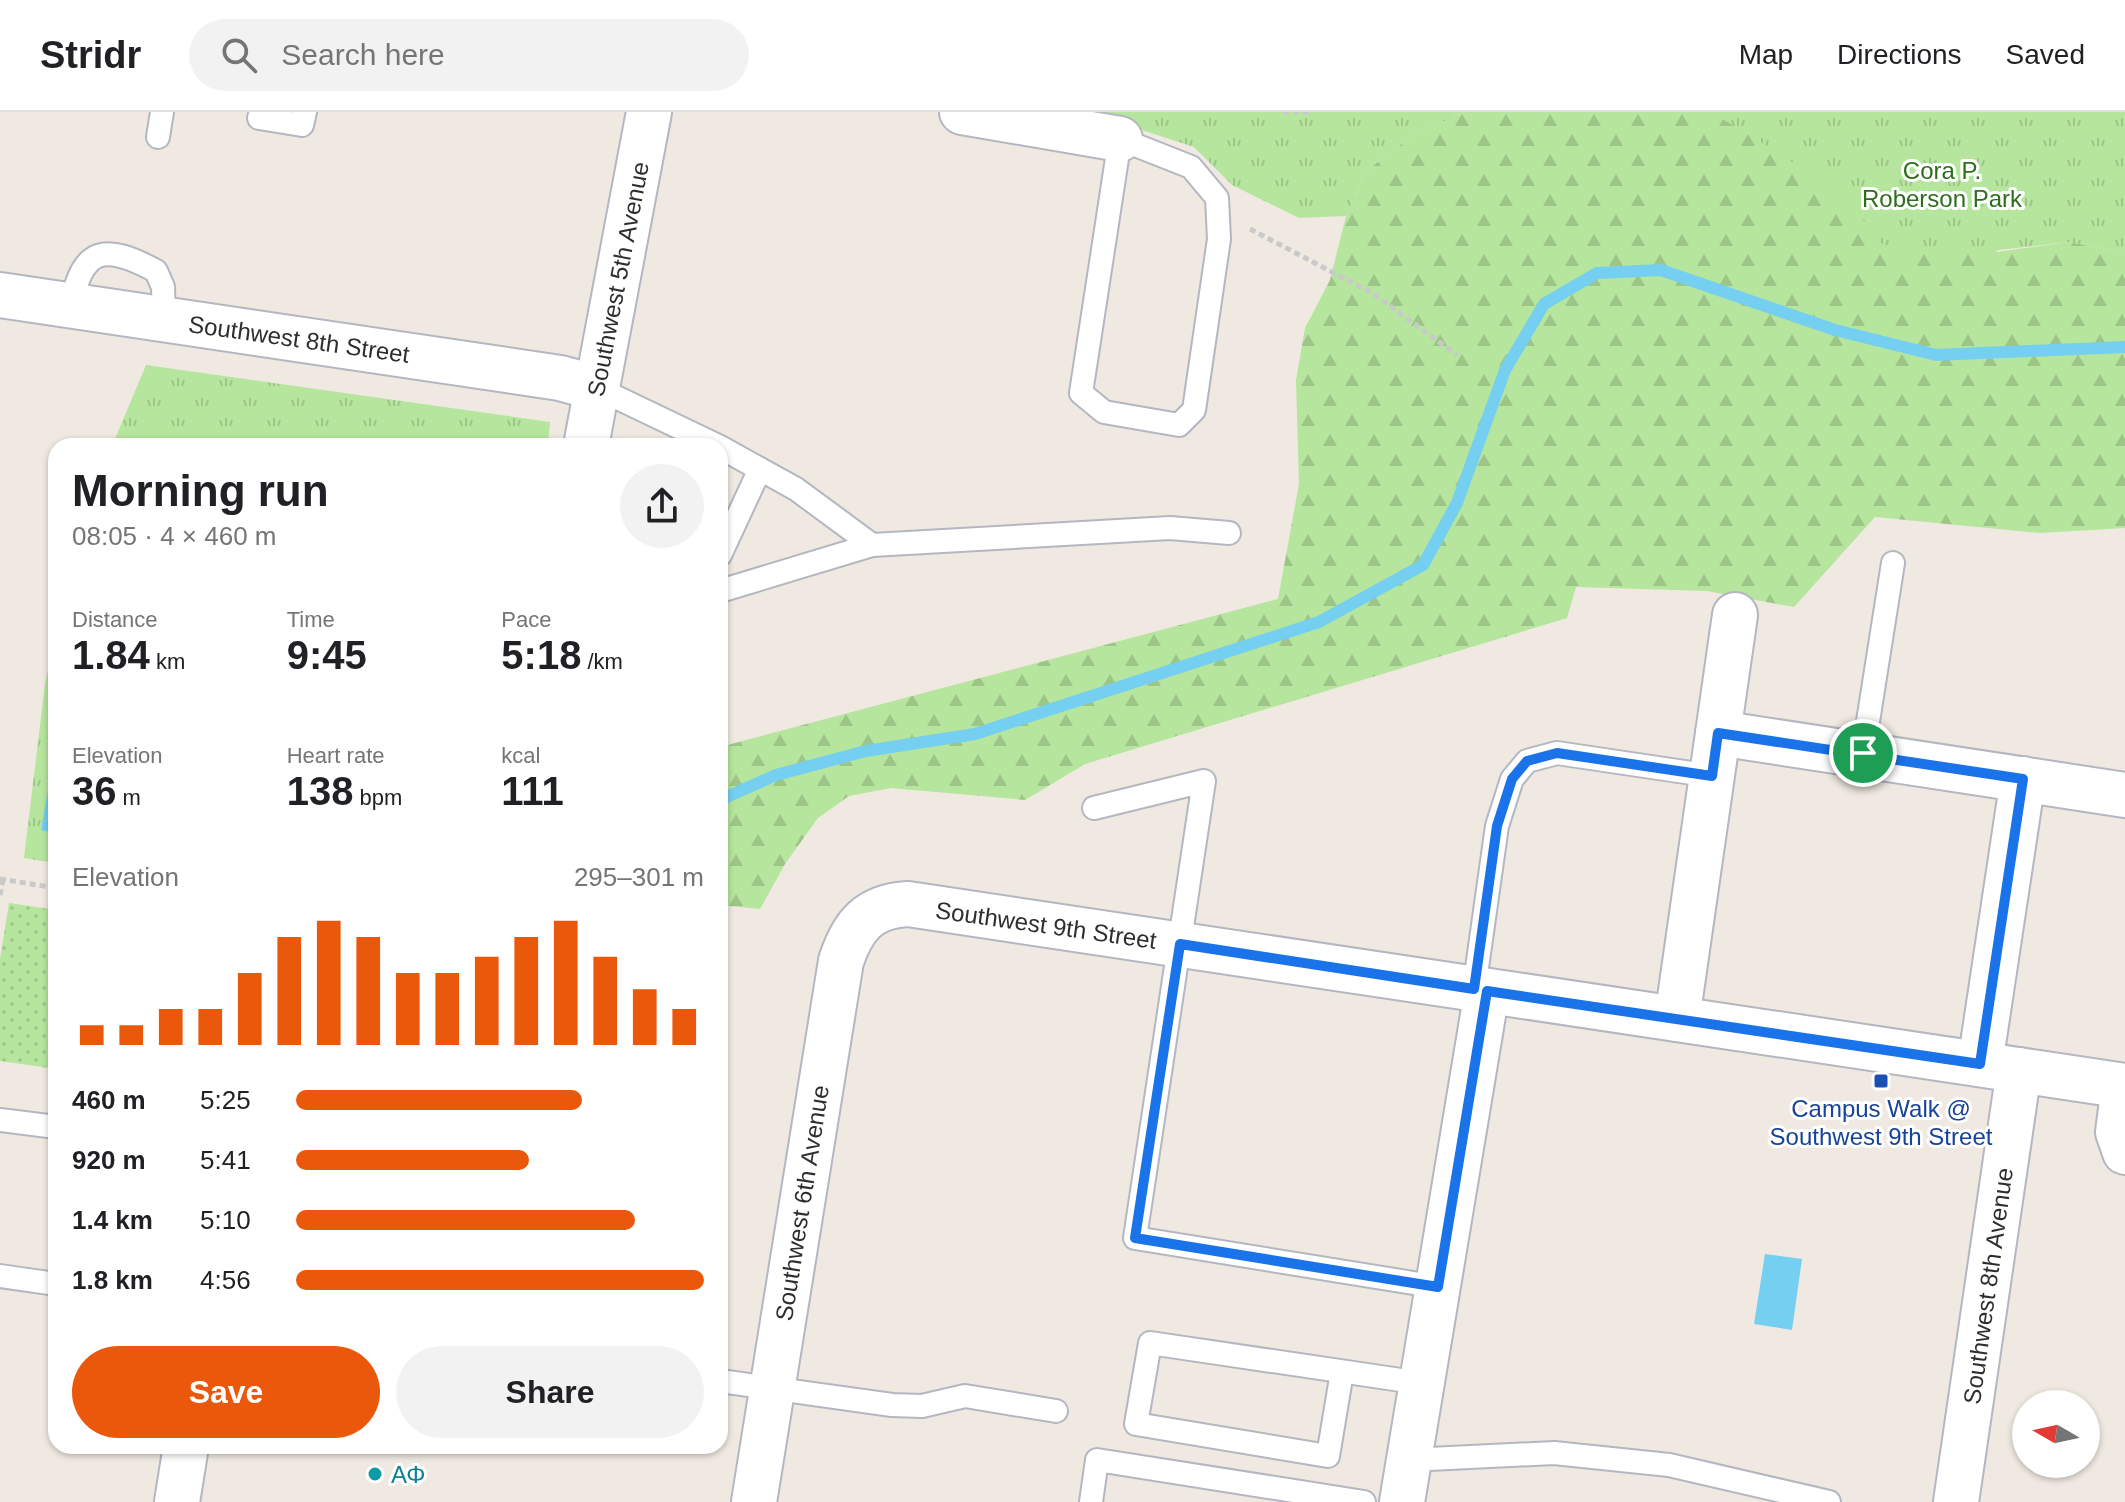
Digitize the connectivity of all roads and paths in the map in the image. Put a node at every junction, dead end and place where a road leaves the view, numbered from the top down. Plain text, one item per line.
1 (162, 112) edge
2 (261, 112) edge
3 (305, 112) edge
4 (649, 112) edge
5 (962, 112) edge
6 (1283, 112) edge
7 (1313, 112) edge
8 (158, 137) dead end
9 (1120, 139) junction
10 (1217, 198) junction
11 (0, 295) edge
12 (1457, 355) dead end
13 (597, 388) junction
14 (588, 438) edge
15 (702, 438) edge
16 (728, 451) edge
17 (760, 469) junction
18 (1229, 533) dead end
19 (728, 538) edge
20 (872, 545) junction
21 (1893, 563) dead end
22 (728, 589) edge
23 (1735, 615) dead end
24 (1718, 733) junction
25 (1863, 753) junction
26 (1712, 776) junction
27 (2023, 779) junction
28 (2125, 795) edge
29 (1094, 808) dead end
30 (1, 879) edge
31 (48, 887) edge
32 (0, 895) edge
33 (870, 913) joint
34 (1180, 944) junction
35 (1480, 990) junction
36 (1677, 1019) junction
37 (1999, 1067) junction
38 (2125, 1086) edge
39 (0, 1120) edge
40 (48, 1126) edge
41 (2125, 1152) edge
42 (0, 1276) edge
43 (48, 1283) edge
44 (1438, 1287) junction
45 (1342, 1372) junction
46 (728, 1382) edge
47 (1421, 1383) junction
48 (773, 1387) junction
49 (1056, 1411) dead end
50 (185, 1454) edge
51 (1406, 1481) edge
52 (177, 1502) edge
53 (754, 1502) edge
54 (1091, 1502) edge
55 (1364, 1502) edge
56 (1829, 1502) edge
57 (1956, 1502) edge

1 - 8 lane
2 - 3 lane
4 - 13 street, Southwest 5th Avenue
5 - 9 street
6 - 7 path
9 - 10 lane
9 - 10 lane
10 - 12 path
11 - 13 street, Southwest 8th Street
13 - 14 street, Southwest 5th Avenue
13 - 15 lane
16 - 17 lane
17 - 19 lane
17 - 20 lane
18 - 20 lane
20 - 22 lane
21 - 25 lane
23 - 24 street
24 - 25 street
24 - 26 street
25 - 27 street
26 - 35 lane
26 - 36 street
27 - 28 street
27 - 37 street, Southwest 8th Avenue
29 - 34 lane
30 - 31 path
30 - 32 path
33 - 34 street, Southwest 9th Street
33 - 48 street, Southwest 6th Avenue
34 - 35 street, Southwest 9th Street
34 - 44 lane
35 - 36 street, Southwest 9th Street
35 - 44 street
36 - 37 street, Southwest 9th Street
37 - 38 street, Southwest 9th Street
37 - 57 street, Southwest 8th Avenue
38 - 41 street
39 - 40 lane
42 - 43 lane
44 - 47 street
45 - 45 lane
45 - 47 lane
46 - 48 lane
47 - 51 street
48 - 49 lane
48 - 53 street, Southwest 6th Avenue
50 - 52 street
51 - 56 lane
54 - 55 lane

